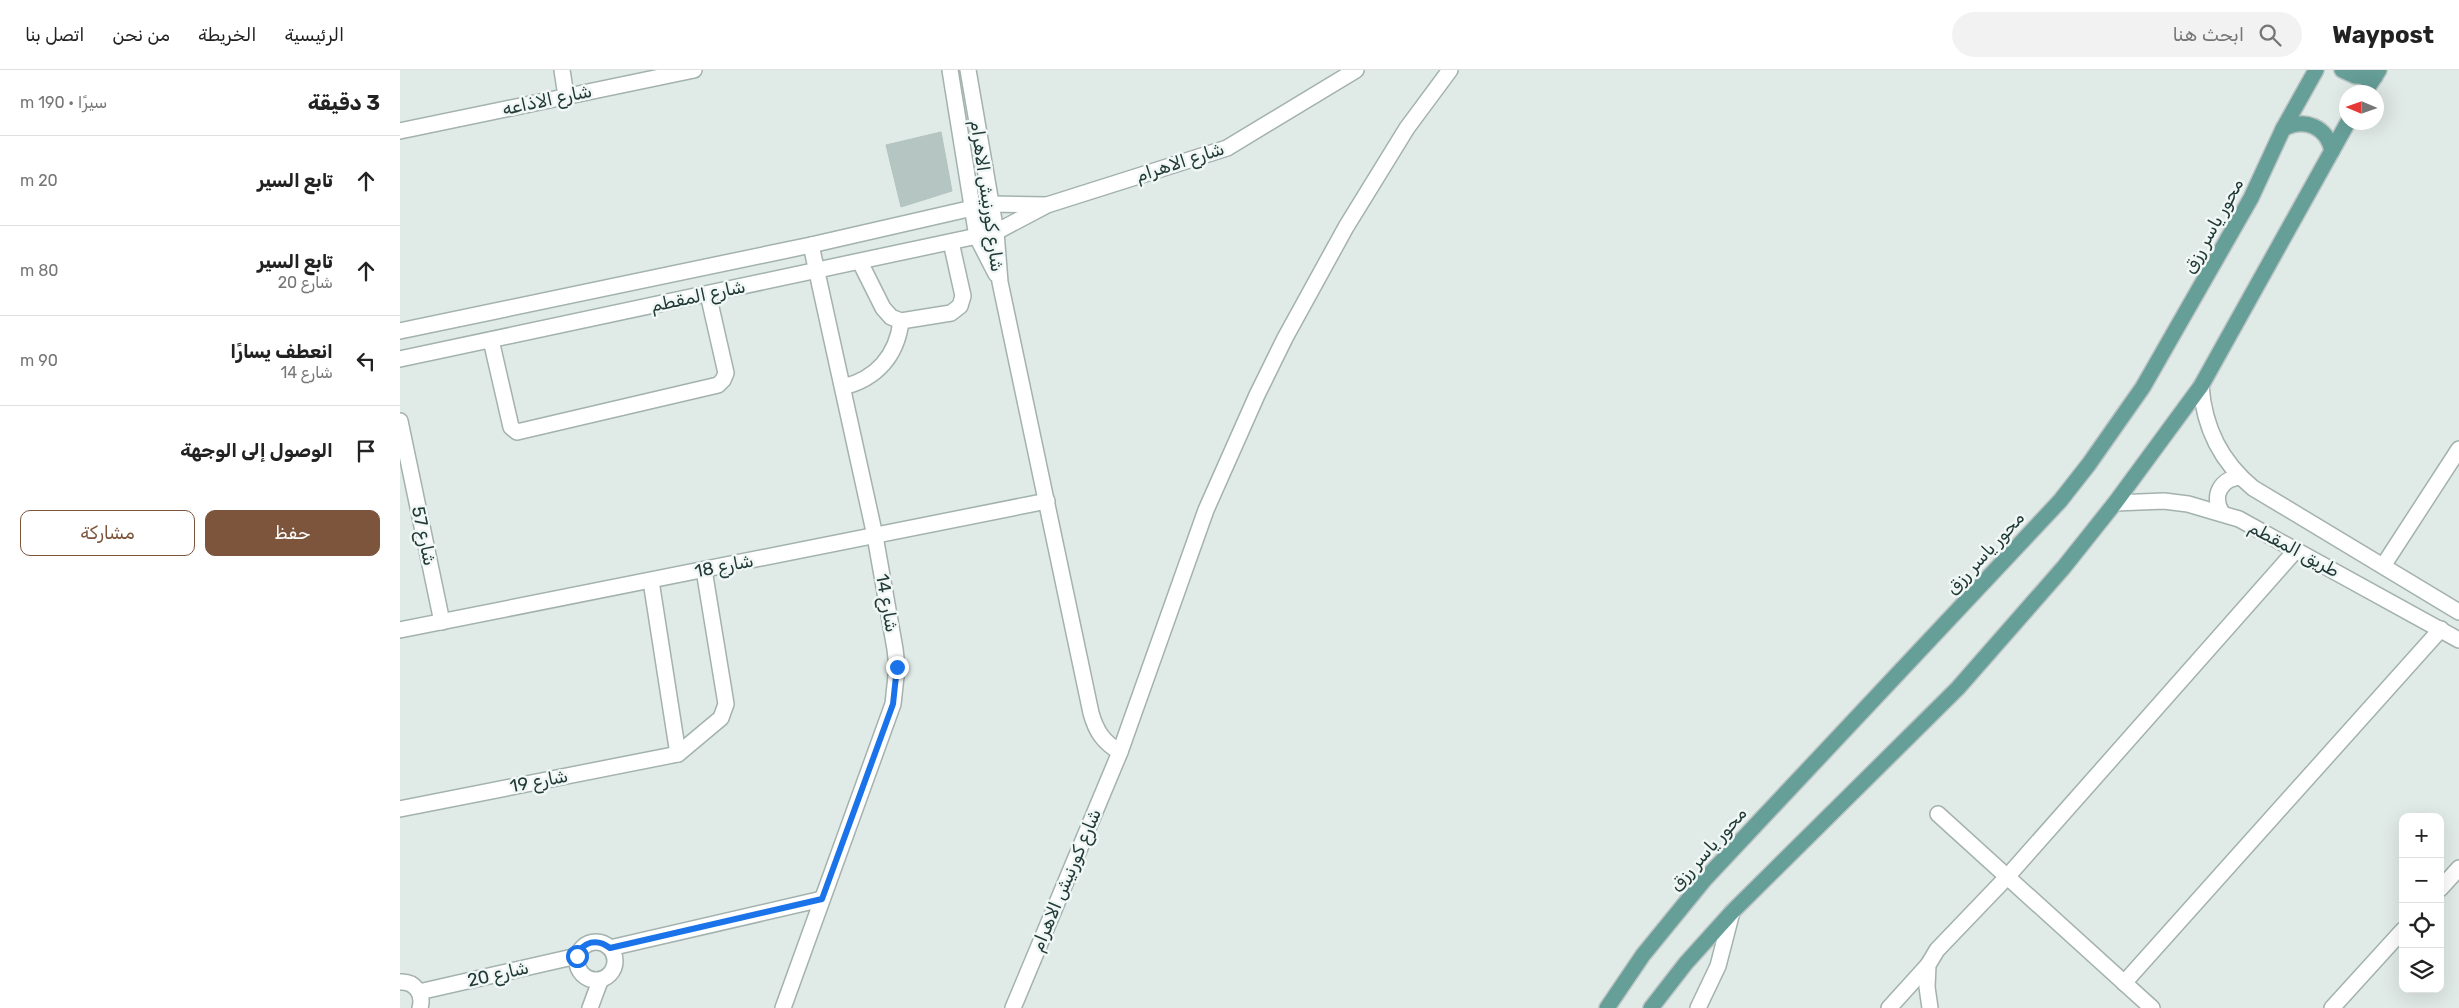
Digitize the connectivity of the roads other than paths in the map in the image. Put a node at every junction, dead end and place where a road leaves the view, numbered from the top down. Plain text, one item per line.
1 (562, 70) edge
2 (694, 70) edge
3 (950, 70) edge
4 (968, 70) edge
5 (1356, 70) edge
6 (1450, 70) edge
7 (2316, 70) edge
8 (2342, 70) edge
9 (2377, 74) edge
10 (2370, 85) edge
11 (566, 96) junction
12 (2284, 129) junction
13 (2344, 130) edge
14 (400, 131) edge
15 (2332, 151) junction
16 (990, 204) junction
17 (1047, 205) junction
18 (972, 208) junction
19 (996, 232) junction
20 (978, 237) junction
21 (951, 242) junction
22 (811, 245) junction
23 (860, 262) junction
24 (817, 271) junction
25 (1000, 282) junction
26 (708, 294) junction
27 (901, 321) junction
28 (400, 331) edge
29 (491, 340) junction
30 (400, 359) edge
31 (2201, 386) junction
32 (843, 387) junction
33 (400, 421) edge
34 (2459, 449) edge
35 (2241, 478) junction
36 (1047, 501) junction
37 (2115, 503) junction
38 (2222, 513) junction
39 (875, 536) junction
40 (2296, 550) junction
41 (2384, 566) junction
42 (704, 570) junction
43 (651, 581) junction
44 (2459, 612) edge
45 (442, 622) junction
46 (2441, 629) junction
47 (400, 630) edge
48 (2459, 640) edge
49 (1120, 752) junction
50 (678, 754) junction
51 (400, 809) edge
52 (1938, 814) dead end
53 (2459, 868) edge
54 (2006, 876) junction
55 (2444, 885) edge
56 (822, 899) junction
57 (1732, 912) junction
58 (2399, 934) edge
59 (610, 948) junction
60 (577, 956) junction
61 (1928, 965) junction
62 (600, 981) junction
63 (400, 982) edge
64 (2124, 982) junction
65 (419, 992) junction
66 (420, 1008) edge
67 (590, 1008) edge
68 (783, 1008) edge
69 (1013, 1008) edge
70 (1607, 1008) edge
71 (1651, 1008) edge
72 (1698, 1008) edge
73 (1889, 1008) edge
74 (1930, 1008) edge
75 (2152, 1008) edge
76 (2332, 1008) edge

1 - 11 street
2 - 11 street, شارع الاذاعه
3 - 18 street, شارع كورنيش الاهرام
4 - 16 street, شارع كورنيش الاهرام
5 - 17 street, شارع الاهرام
6 - 49 street, شارع كورنيش الاهرام
7 - 12 main road, محور ياسر رزق
8 - 9 main road
9 - 10 main road
11 - 14 street, شارع الاذاعه
12 - 15 main road
12 - 70 main road, محور ياسر رزق
13 - 15 main road
15 - 31 main road
16 - 17 street, شارع الاهرام
16 - 18 street, شارع المقطم
16 - 19 street, شارع كورنيش الاهرام
17 - 19 street, شارع الاهرام
18 - 20 street, شارع كورنيش الاهرام
18 - 22 street, شارع المقطم
19 - 20 street, شارع المقطم
19 - 25 street, شارع كورنيش الاهرام
20 - 21 street, شارع المقطم
20 - 25 street, شارع كورنيش الاهرام
21 - 23 street, شارع المقطم
21 - 27 street
22 - 24 street, شارع 14
22 - 28 street, شارع المقطم
23 - 24 street, شارع المقطم
23 - 27 street
24 - 26 street, شارع المقطم
24 - 32 street, شارع 14
25 - 36 street
26 - 29 street, شارع المقطم
26 - 29 street
27 - 32 street
29 - 30 street, شارع المقطم
31 - 35 street, طريق المقطم
31 - 37 main road
32 - 39 street, شارع 14
33 - 45 street, شارع 57
34 - 41 street
35 - 38 street
35 - 41 street, طريق المقطم
36 - 39 street, شارع 18
36 - 49 street
37 - 38 street, طريق المقطم
37 - 57 main road
38 - 40 street, طريق المقطم
39 - 42 street, شارع 18
39 - 56 street, شارع 14
40 - 46 street, طريق المقطم
40 - 54 street
41 - 44 street, طريق المقطم
42 - 43 street, شارع 18
42 - 50 street, شارع 19
43 - 45 street, شارع 18
43 - 50 street
45 - 47 street, شارع 18
46 - 48 street, طريق المقطم
46 - 64 street
49 - 69 street, شارع كورنيش الاهرام
50 - 51 street, شارع 19
52 - 54 street
53 - 55 street
54 - 61 street
54 - 64 street
56 - 59 street
56 - 68 street, شارع 14
57 - 71 main road
57 - 72 street
58 - 76 street
59 - 60 street
59 - 62 street
60 - 62 street
60 - 65 street, شارع 20
61 - 73 street
61 - 74 street
62 - 67 street
63 - 65 street
64 - 75 street
65 - 66 street

